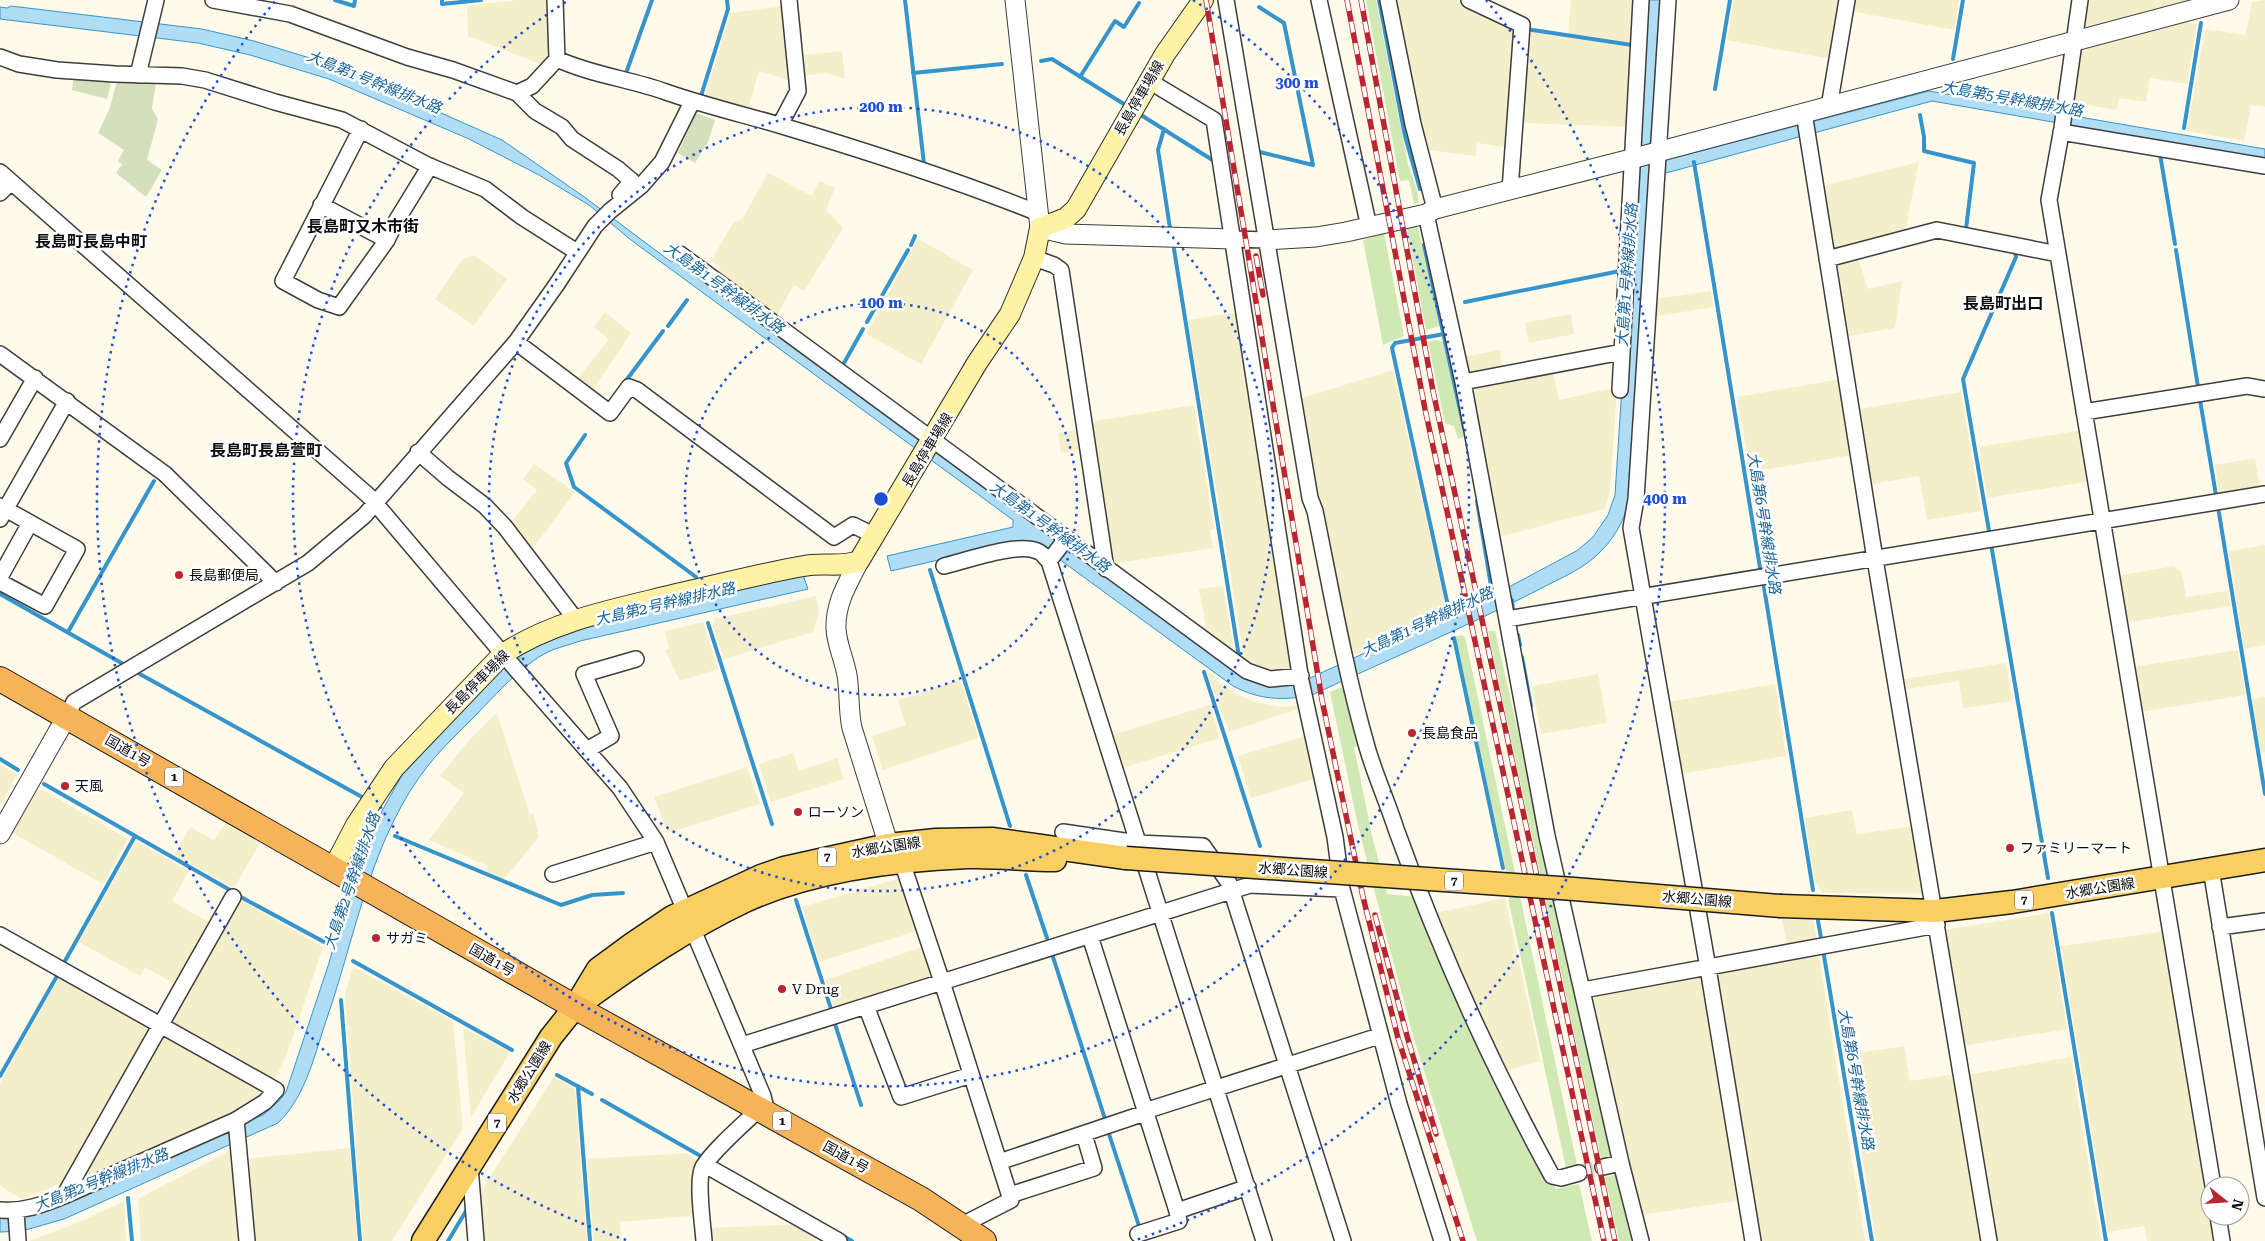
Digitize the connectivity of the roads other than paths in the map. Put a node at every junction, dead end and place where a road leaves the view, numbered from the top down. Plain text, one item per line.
1 (213, 0) edge
2 (555, 0) edge
3 (789, 0) edge
4 (1015, 0) edge
5 (1226, 0) edge
6 (1319, 0) edge
7 (1388, 0) edge
8 (1470, 0) edge
9 (1641, 0) edge
10 (1668, 0) edge
11 (1847, 0) edge
12 (2080, 0) edge
13 (2229, 0) edge
14 (1199, 1) edge
15 (154, 7) edge
16 (291, 7) edge
17 (2073, 41) junction
18 (0, 57) edge
19 (557, 59) junction
20 (138, 75) junction
21 (1149, 80) junction
22 (517, 93) junction
23 (692, 102) junction
24 (1829, 107) junction
25 (1805, 118) junction
26 (780, 126) junction
27 (361, 129) junction
28 (2062, 130) junction
29 (1656, 155) junction
30 (1632, 159) junction
31 (430, 166) junction
32 (2265, 166) edge
33 (6, 177) edge
34 (1510, 190) junction
35 (0, 193) edge
36 (322, 205) junction
37 (1430, 212) junction
38 (606, 215) junction
39 (1039, 221) junction
40 (1369, 227) junction
41 (1233, 239) junction
42 (387, 240) junction
43 (1267, 240) junction
44 (577, 252) junction
45 (680, 254) dead end
46 (2058, 254) junction
47 (1034, 258) junction
48 (1827, 259) junction
49 (516, 342) junction
50 (1622, 352) junction
51 (0, 354) edge
52 (35, 378) junction
53 (1463, 382) junction
54 (2265, 389) edge
55 (1620, 390) dead end
56 (67, 401) junction
57 (2084, 412) junction
58 (0, 439) edge
59 (933, 440) junction
60 (418, 452) junction
61 (2265, 494) edge
62 (374, 504) junction
63 (2, 511) edge
64 (2103, 520) junction
65 (30, 523) junction
66 (875, 536) junction
67 (1065, 540) junction
68 (1050, 559) junction
69 (1875, 560) junction
70 (859, 561) junction
71 (944, 566) dead end
72 (1106, 569) junction
73 (0, 577) edge
74 (0, 582) edge
75 (276, 584) junction
76 (1642, 597) junction
77 (1506, 614) junction
78 (576, 620) junction
79 (505, 657) junction
80 (636, 659) dead end
81 (0, 679) edge
82 (1301, 679) junction
83 (67, 716) junction
84 (587, 750) junction
85 (1063, 832) dead end
86 (0, 834) edge
87 (656, 842) junction
88 (1132, 850) junction
89 (895, 857) junction
90 (2265, 860) edge
91 (2211, 869) junction
92 (340, 873) junction
93 (553, 874) dead end
94 (2163, 878) junction
95 (1342, 889) junction
96 (1231, 891) junction
97 (233, 897) dead end
98 (1160, 914) junction
99 (1936, 918) junction
100 (689, 920) junction
101 (2265, 920) edge
102 (2220, 927) junction
103 (0, 935) edge
104 (1090, 936) junction
105 (1708, 968) junction
106 (942, 982) junction
107 (1582, 990) junction
108 (866, 1006) junction
109 (575, 1007) junction
110 (161, 1025) junction
111 (1380, 1036) junction
112 (742, 1045) junction
113 (1288, 1066) junction
114 (971, 1075) junction
115 (1216, 1088) junction
116 (763, 1110) junction
117 (1145, 1112) junction
118 (236, 1121) junction
119 (1084, 1134) junction
120 (708, 1162) junction
121 (999, 1162) junction
122 (2262, 1162) edge
123 (1621, 1163) junction
124 (470, 1166) junction
125 (1603, 1167) tunnel mouth
126 (1578, 1173) tunnel mouth
127 (2211, 1176) edge
128 (1248, 1187) junction
129 (1010, 1195) junction
130 (64, 1196) junction
131 (2265, 1198) edge
132 (0, 1210) edge
133 (16, 1212) dead end
134 (1176, 1212) junction
135 (962, 1225) junction
136 (2220, 1226) edge
137 (1138, 1234) dead end
138 (18, 1238) edge
139 (247, 1241) edge
140 (423, 1241) edge
141 (476, 1241) edge
142 (704, 1241) edge
143 (839, 1241) edge
144 (984, 1241) edge
145 (1264, 1241) edge
146 (1343, 1241) edge
147 (1442, 1241) edge
148 (1642, 1241) edge
149 (1753, 1241) edge
150 (1989, 1241) edge
151 (2222, 1241) edge

1 - 16 street
2 - 19 street
3 - 26 street
4 - 39 street
5 - 43 street
6 - 40 street
7 - 37 street
8 - 34 street
9 - 30 street
10 - 29 street
11 - 24 street
12 - 17 street
13 - 17 street
14 - 21 main road, 長島停車場線
15 - 20 street
16 - 22 street
17 - 24 street
17 - 28 street
18 - 20 street
19 - 22 street
19 - 23 street
20 - 27 street
21 - 39 main road, 長島停車場線
21 - 41 street
22 - 38 street
23 - 26 street
23 - 38 street
24 - 25 street
25 - 29 street
25 - 48 street
26 - 39 street
27 - 31 street
27 - 36 street
28 - 32 street
28 - 46 street
29 - 30 street
29 - 76 street
30 - 34 street
30 - 50 street
31 - 42 street
31 - 44 street
33 - 35 street
33 - 62 street
34 - 37 street
36 - 42 street
36 - 42 street
37 - 40 street
37 - 53 street
38 - 44 street
39 - 41 street
39 - 47 main road, 長島停車場線
40 - 43 street
41 - 43 street
41 - 82 street
43 - 126 street
44 - 49 street
45 - 59 street
46 - 48 street
46 - 57 street
47 - 59 main road, 長島停車場線
47 - 72 street
48 - 69 street
49 - 60 street
49 - 66 street
50 - 53 street
50 - 55 street
51 - 52 street
52 - 56 street
52 - 58 street
53 - 77 street
54 - 57 street
56 - 63 street
56 - 75 street
57 - 64 street
59 - 66 main road, 長島停車場線
59 - 67 street
60 - 62 street
60 - 78 street
61 - 64 street
62 - 75 street
62 - 79 street
63 - 65 street
64 - 69 street
64 - 94 street
65 - 73 street
65 - 74 street
66 - 70 main road, 長島停車場線
67 - 68 street
67 - 72 street
68 - 71 street
68 - 88 street
69 - 76 street
69 - 99 street
70 - 78 main road, 長島停車場線
70 - 89 street
72 - 82 street
75 - 83 street
76 - 77 street
76 - 105 street
77 - 107 street
78 - 79 main road, 長島停車場線
79 - 84 street
79 - 92 main road, 長島停車場線
80 - 84 street
81 - 83 highway, 国道1号 / 1
82 - 95 street
83 - 86 street
83 - 92 highway, 国道1号 / 1
84 - 87 street
85 - 88 street
87 - 93 street
87 - 100 street
88 - 89 main road, 水郷公園線 / 7
88 - 96 street
88 - 98 street
88 - 99 main road, 水郷公園線 / 7, bridge
89 - 100 main road, 水郷公園線 / 7
89 - 106 street
90 - 91 main road, 水郷公園線 / 7
91 - 94 main road, 水郷公園線 / 7
91 - 102 street
92 - 109 highway, 国道1号 / 1
94 - 99 main road, 水郷公園線 / 7
94 - 127 street
95 - 96 street
95 - 111 street
96 - 98 street
96 - 113 street
97 - 110 street
98 - 104 street
98 - 115 street
99 - 105 street
99 - 150 street
100 - 109 main road, 水郷公園線 / 7
100 - 112 street
101 - 102 street
102 - 122 street
103 - 110 street
104 - 106 street
104 - 117 street
105 - 107 street
105 - 149 street
106 - 108 street
106 - 114 street
107 - 123 street
108 - 112 street
108 - 114 street
109 - 116 highway, 国道1号 / 1
109 - 124 main road, 水郷公園線 / 7
110 - 118 street
110 - 130 street
111 - 113 street
111 - 147 street
112 - 116 street
113 - 115 street
113 - 146 street
114 - 121 street
115 - 117 street
115 - 128 street
116 - 120 street
116 - 135 highway, 国道1号 / 1
117 - 119 street
117 - 134 street
118 - 130 street
118 - 139 street
119 - 121 street
119 - 129 street
120 - 142 street
120 - 143 street
121 - 129 street
122 - 131 street
123 - 125 street
123 - 148 street
124 - 140 main road, 水郷公園線 / 7
124 - 141 street
128 - 134 street
128 - 145 street
129 - 135 street
130 - 132 street
133 - 138 street
134 - 137 street
135 - 144 highway, 国道1号 / 1
136 - 151 street

